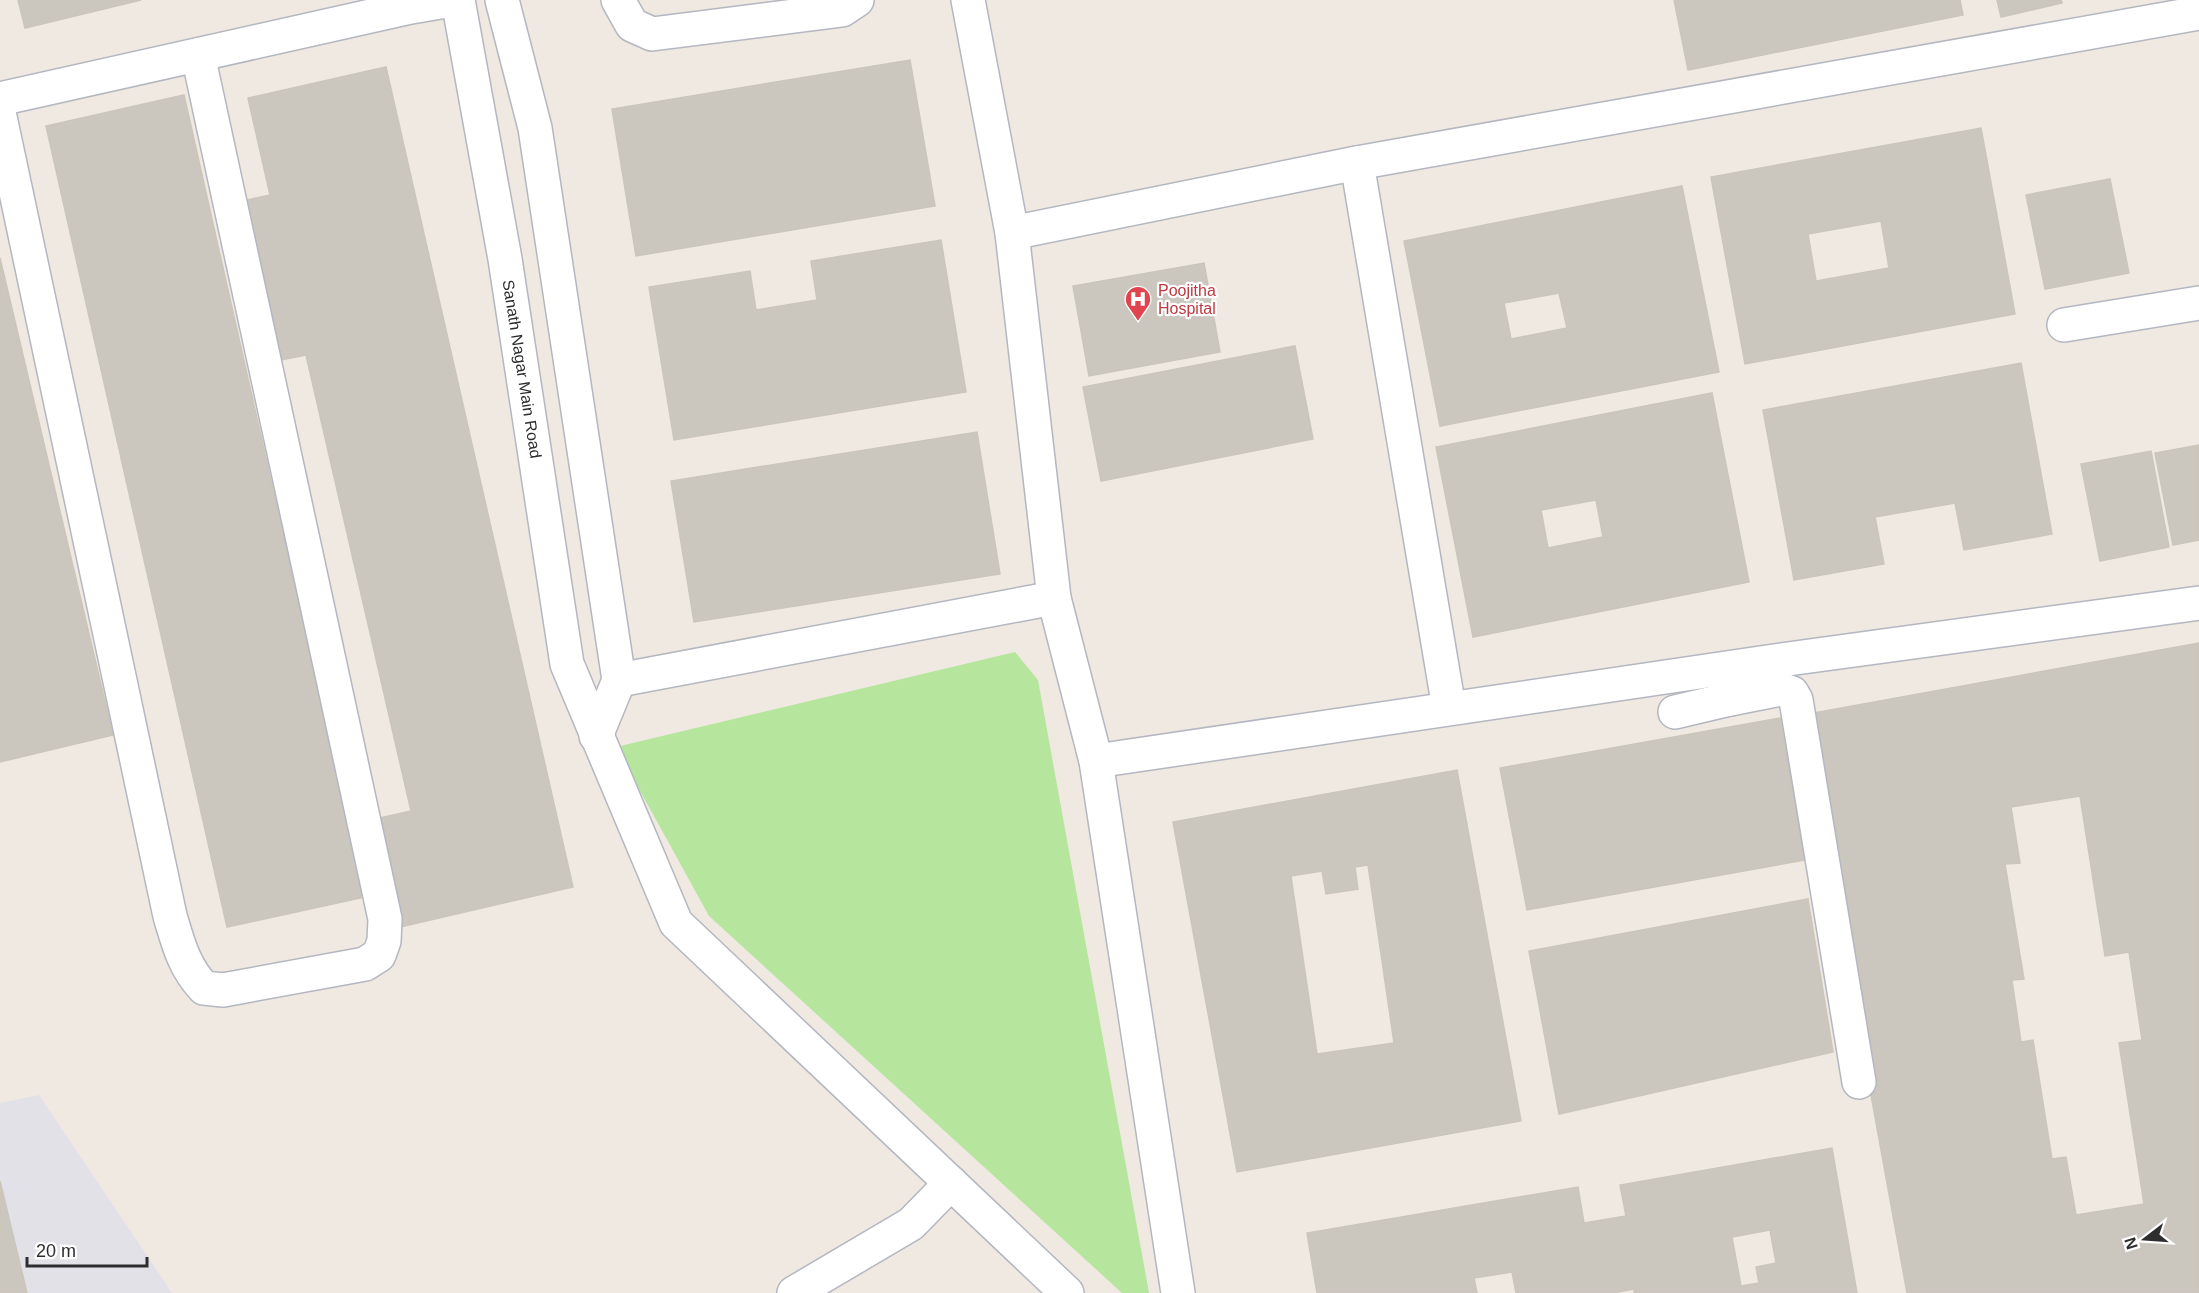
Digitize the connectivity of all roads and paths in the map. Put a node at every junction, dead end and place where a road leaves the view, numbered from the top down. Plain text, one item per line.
1 (452, 0) edge
2 (458, 0) edge
3 (502, 0) edge
4 (618, 0) edge
5 (857, 0) edge
6 (968, 0) edge
7 (2199, 13) edge
8 (198, 55) junction
9 (0, 99) edge
10 (0, 117) edge
11 (1357, 163) junction
12 (1012, 233) junction
13 (2199, 303) edge
14 (2064, 325) dead end
15 (1054, 598) junction
16 (2199, 603) edge
17 (619, 680) junction
18 (1705, 692) junction
19 (1449, 708) junction
20 (596, 735) junction
21 (1096, 761) junction
22 (1859, 1082) dead end
23 (951, 1183) junction
24 (794, 1293) edge
25 (1067, 1293) edge
26 (1178, 1293) edge

1 - 8 street
2 - 20 street, Sanath Nagar Main Road
3 - 17 street
4 - 5 street
6 - 12 street
7 - 11 street
8 - 9 street
8 - 10 street
11 - 12 street
11 - 19 street
12 - 15 street
13 - 14 street
15 - 17 street
15 - 21 street
16 - 18 street
17 - 20 street
18 - 19 street
18 - 22 street
19 - 21 street
20 - 23 street, Sanath Nagar Main Road
21 - 26 street
23 - 24 street
23 - 25 street, Sanath Nagar Main Road

